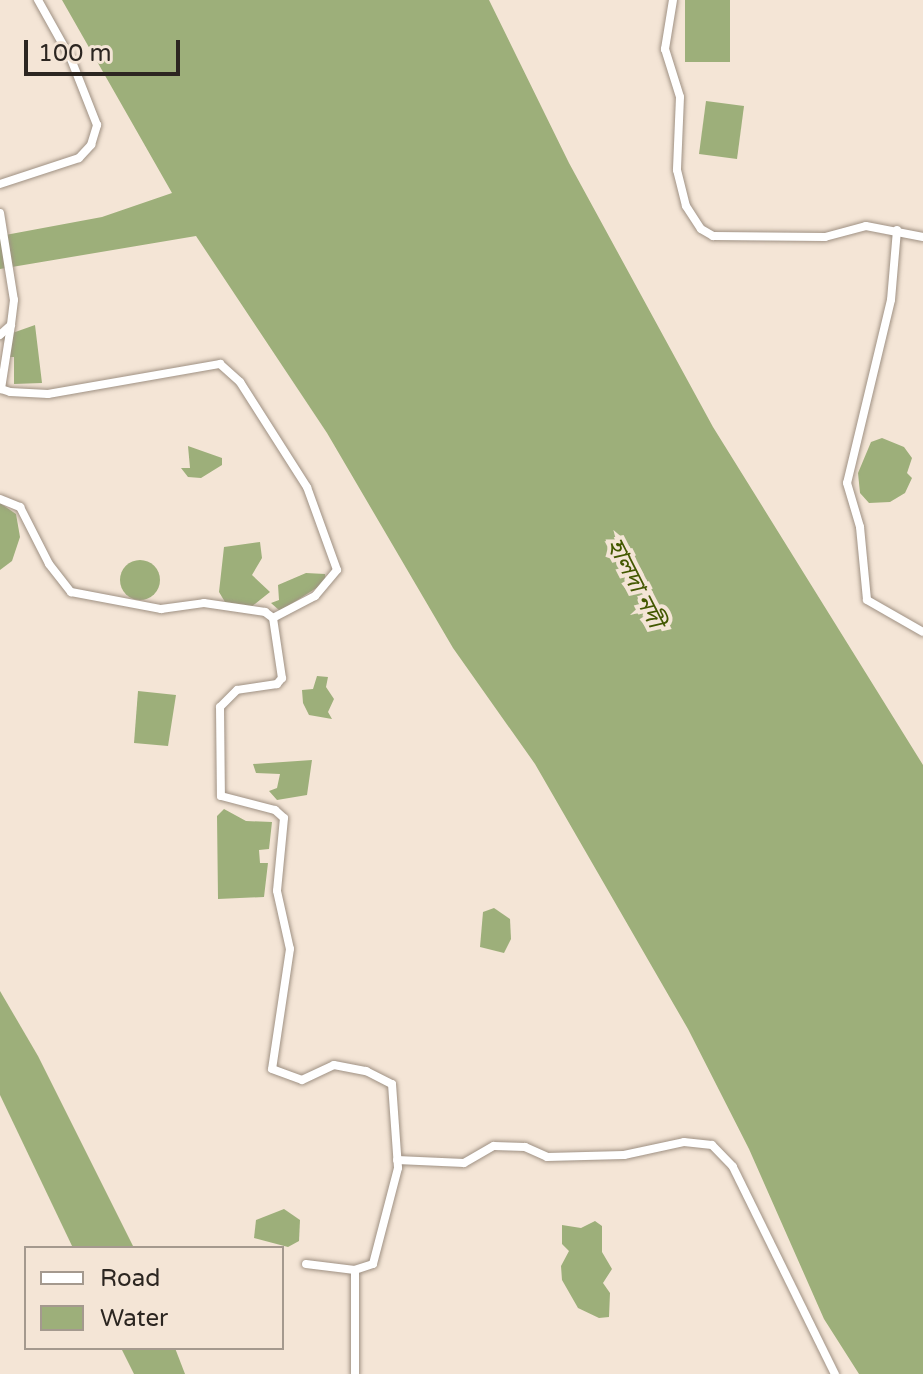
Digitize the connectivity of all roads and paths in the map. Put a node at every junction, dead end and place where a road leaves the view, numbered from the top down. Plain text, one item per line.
1 (38, 0) edge
2 (673, 0) edge
3 (0, 184) edge
4 (0, 213) edge
5 (897, 230) junction
6 (923, 237) edge
7 (11, 325) junction
8 (0, 335) edge
9 (0, 499) edge
10 (273, 618) junction
11 (923, 632) edge
12 (397, 1160) junction
13 (306, 1264) dead end
14 (355, 1270) junction
15 (355, 1374) edge
16 (835, 1374) edge

1 - 3 street
2 - 5 street
4 - 7 street
5 - 6 street
5 - 11 street
7 - 8 street
7 - 10 street
9 - 10 street
10 - 12 street
12 - 14 street
12 - 16 street
13 - 14 street
14 - 15 street

